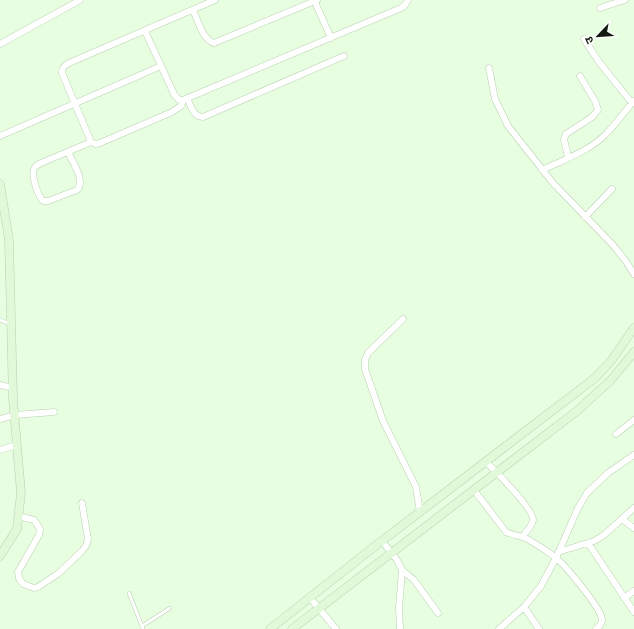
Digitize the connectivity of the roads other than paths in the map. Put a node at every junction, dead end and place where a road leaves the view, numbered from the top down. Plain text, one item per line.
1 (80, 0) edge
2 (215, 0) edge
3 (315, 0) edge
4 (408, 0) edge
5 (624, 0) edge
6 (600, 8) dead end
7 (193, 10) junction
8 (145, 31) junction
9 (330, 38) junction
10 (584, 39) dead end
11 (0, 44) edge
12 (344, 56) dead end
13 (161, 66) junction
14 (489, 68) dead end
15 (580, 76) dead end
16 (185, 99) junction
17 (633, 102) edge
18 (75, 104) junction
19 (0, 136) edge
20 (91, 142) junction
21 (68, 152) junction
22 (568, 157) junction
23 (542, 170) junction
24 (0, 184) edge
25 (612, 189) dead end
26 (585, 217) junction
27 (4, 228) edge
28 (634, 274) edge
29 (403, 319) dead end
30 (0, 320) edge
31 (10, 324) junction
32 (634, 328) edge
33 (618, 352) junction
34 (633, 356) edge
35 (0, 385) edge
36 (13, 388) junction
37 (54, 412) dead end
38 (15, 415) junction
39 (0, 420) edge
40 (634, 420) edge
41 (616, 434) dead end
42 (17, 445) junction
43 (0, 450) edge
44 (634, 455) edge
45 (486, 462) junction
46 (497, 473) junction
47 (474, 490) junction
48 (82, 503) dead end
49 (634, 508) edge
50 (420, 512) junction
51 (18, 516) junction
52 (622, 519) junction
53 (634, 528) edge
54 (523, 536) junction
55 (382, 541) junction
56 (588, 543) junction
57 (392, 553) junction
58 (557, 555) junction
59 (0, 556) edge
60 (402, 570) junction
61 (634, 591) edge
62 (129, 593) dead end
63 (310, 598) junction
64 (624, 598) junction
65 (524, 606) junction
66 (170, 608) dead end
67 (319, 609) junction
68 (634, 612) edge
69 (438, 613) dead end
70 (142, 628) edge
71 (270, 629) edge
72 (292, 629) edge
73 (336, 629) edge
74 (400, 629) edge
75 (499, 629) edge
76 (539, 629) edge
77 (596, 629) edge

1 - 11 street
2 - 7 street
3 - 7 street
3 - 9 street
4 - 9 street
5 - 6 street
7 - 8 street
8 - 13 street
8 - 18 street
9 - 16 street
10 - 17 street
12 - 16 street
13 - 16 street
13 - 18 street
14 - 23 street
15 - 22 street
16 - 20 street
17 - 22 street
18 - 19 street
18 - 20 street
20 - 21 street
21 - 21 street
22 - 23 street
23 - 26 street
24 - 27 street
25 - 26 street
26 - 28 street
27 - 31 street
29 - 50 street
30 - 31 lane
31 - 36 street
32 - 33 street
33 - 34 street
33 - 45 street
34 - 46 street
35 - 36 street
36 - 38 street
37 - 38 street
38 - 39 street
38 - 42 street
40 - 41 street
42 - 43 street
42 - 51 street
44 - 58 street
45 - 46 street
45 - 50 street
46 - 47 street
46 - 54 street
47 - 54 street
47 - 57 street
48 - 51 street
49 - 52 street
50 - 55 street
51 - 59 street
52 - 53 street
52 - 56 street
54 - 58 street
55 - 57 street
55 - 63 street
56 - 58 street
56 - 64 street
57 - 60 street
57 - 67 street
58 - 65 street
58 - 77 street
60 - 69 street
60 - 74 street
61 - 64 street
62 - 70 lane
63 - 67 street
63 - 71 street
64 - 68 street
65 - 75 street
65 - 76 street
66 - 70 lane
67 - 72 street
67 - 73 street

